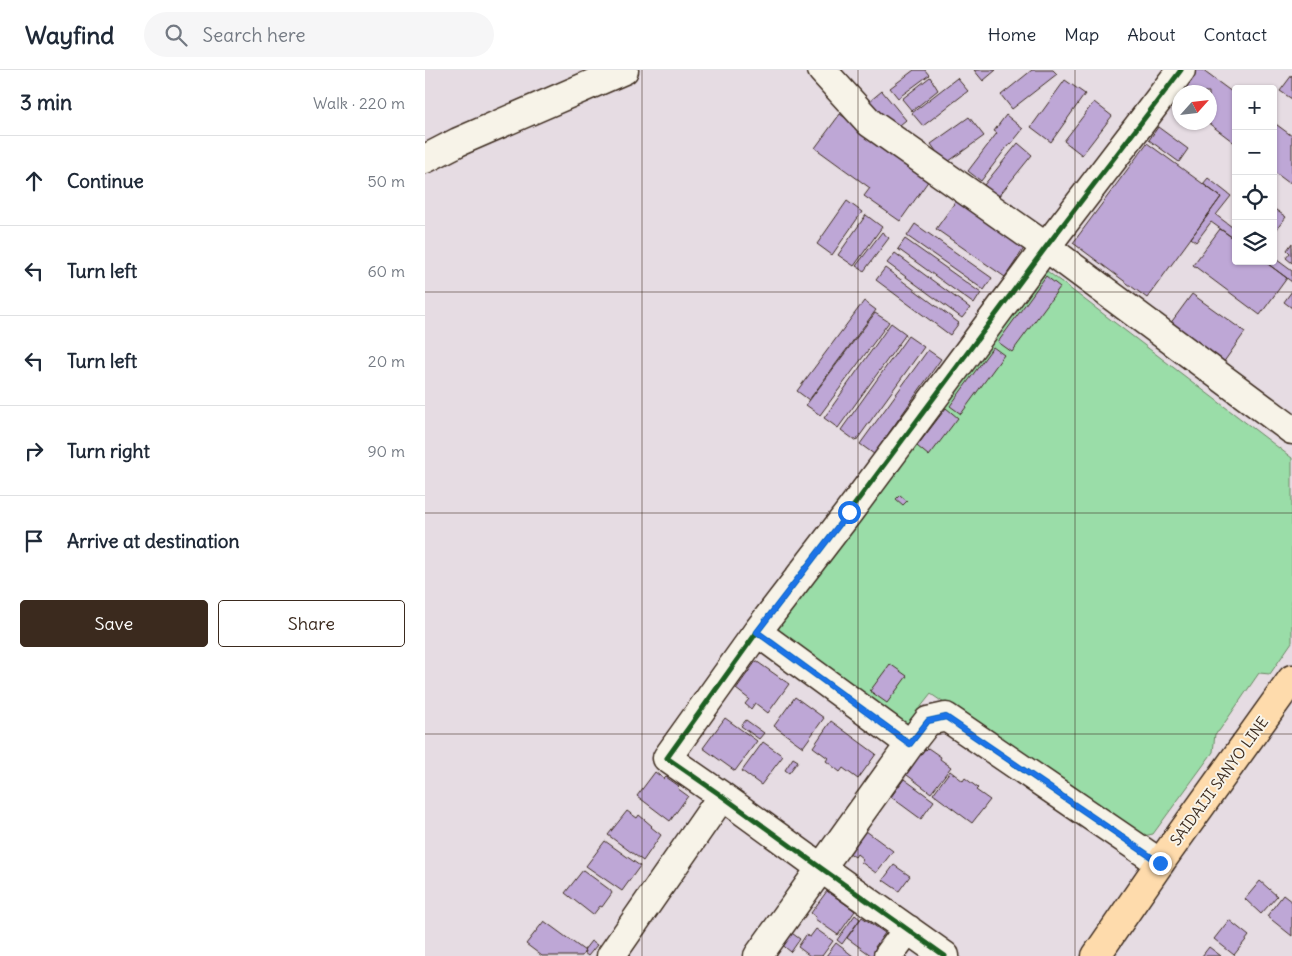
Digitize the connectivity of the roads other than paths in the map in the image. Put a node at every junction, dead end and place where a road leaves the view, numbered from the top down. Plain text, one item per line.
1 (624, 70) edge
2 (822, 70) edge
3 (1181, 70) edge
4 (425, 159) edge
5 (1046, 248) junction
6 (1292, 430) edge
7 (757, 632) junction
8 (1292, 680) edge
9 (910, 744) junction
10 (722, 796) junction
11 (1160, 863) junction
12 (821, 868) junction
13 (907, 929) junction
14 (611, 956) edge
15 (758, 956) edge
16 (889, 956) edge
17 (945, 956) edge
18 (1095, 956) edge

1 - 4 street
2 - 5 street
3 - 5 street
5 - 6 street
5 - 7 street
7 - 9 street
7 - 10 street
8 - 11 main road, SAIDAIJI SANYO LINE
9 - 11 street
9 - 12 street
10 - 12 street
10 - 14 street
11 - 18 main road, SAIDAIJI SANYO LINE
12 - 13 street
12 - 15 street
13 - 16 street
13 - 17 street

